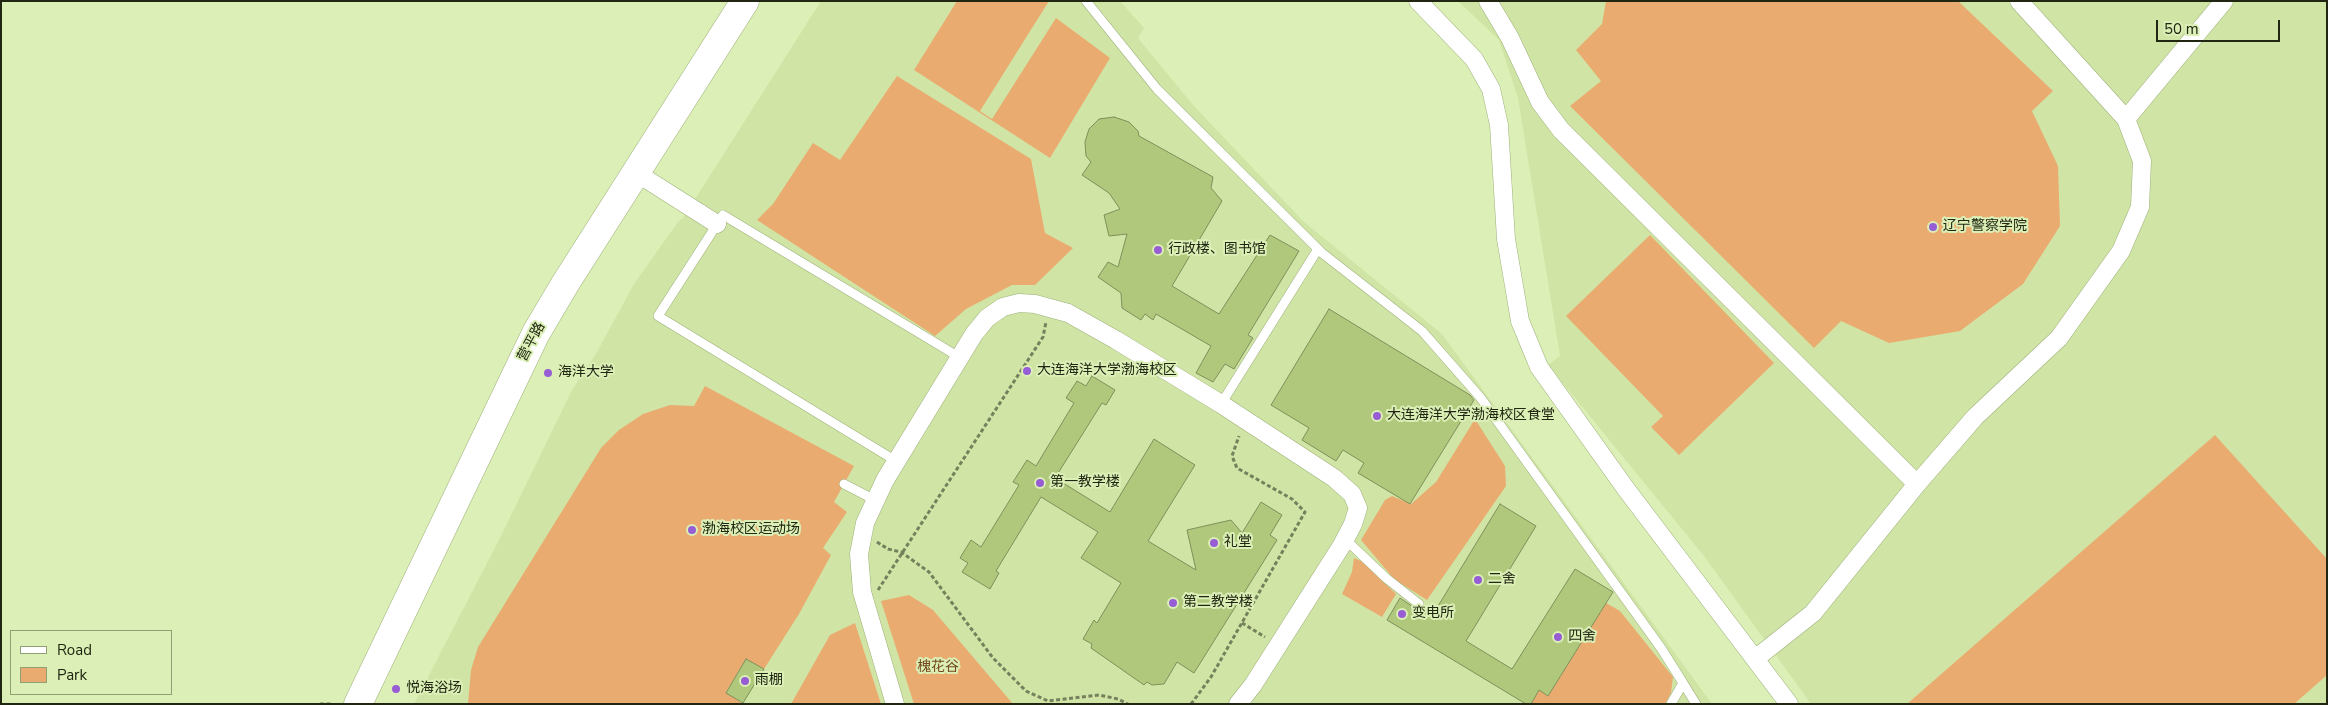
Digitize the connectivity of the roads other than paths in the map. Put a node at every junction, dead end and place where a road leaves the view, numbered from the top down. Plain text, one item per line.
1 (745, 1) edge
2 (1086, 1) edge
3 (1418, 1) edge
4 (1488, 1) edge
5 (2019, 1) edge
6 (2224, 1) edge
7 (2126, 119) junction
8 (635, 172) junction
9 (717, 224) junction
10 (1318, 249) junction
11 (959, 357) junction
12 (1221, 404) junction
13 (896, 461) junction
14 (844, 484) dead end
15 (1917, 484) junction
16 (875, 500) junction
17 (1345, 539) junction
18 (1419, 604) dead end
19 (1755, 659) junction
20 (1683, 683) junction
21 (358, 704) edge
22 (895, 704) edge
23 (1238, 704) edge
24 (1671, 704) edge
25 (1696, 704) edge
26 (1789, 704) edge

1 - 8 highway, 营平路
2 - 10 lane
3 - 19 street
4 - 15 street
5 - 7 street
6 - 7 street
7 - 15 street
8 - 9 street
8 - 21 highway, 营平路
9 - 11 lane
9 - 13 lane
10 - 12 lane
10 - 20 lane
11 - 12 street
11 - 13 street
12 - 17 street
13 - 16 street
14 - 16 lane
15 - 19 street
16 - 22 street
17 - 18 lane
17 - 23 street
19 - 26 street
20 - 24 lane
20 - 25 lane

